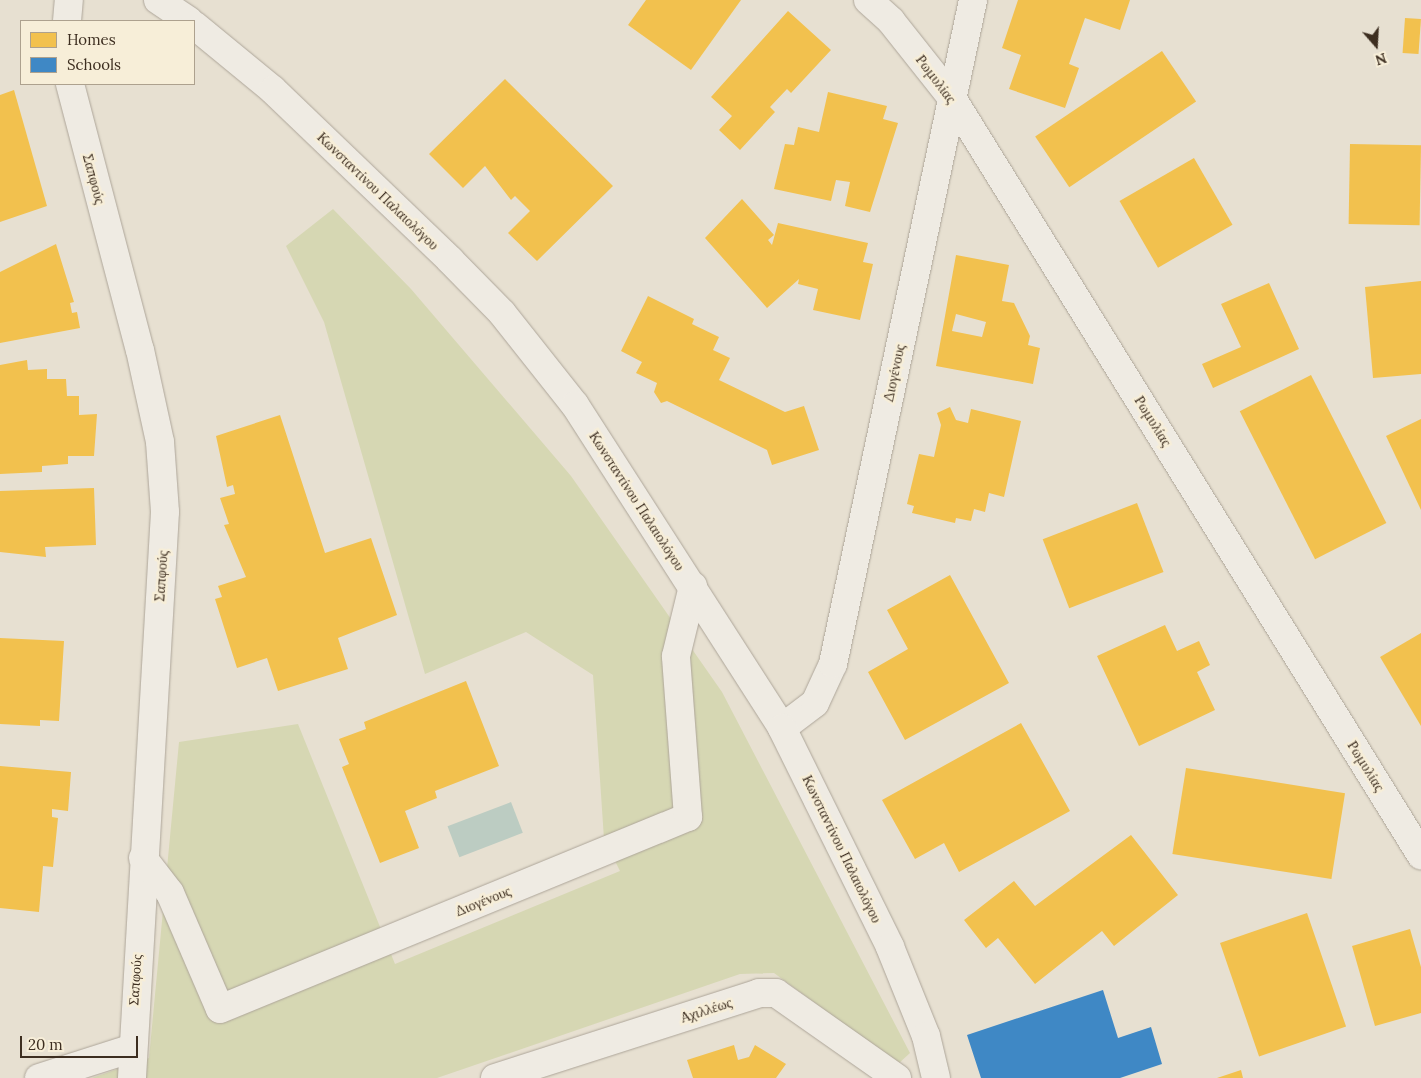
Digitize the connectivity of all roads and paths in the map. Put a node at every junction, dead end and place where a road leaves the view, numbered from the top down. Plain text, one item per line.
1 (70, 0) edge
2 (158, 0) edge
3 (868, 0) edge
4 (973, 0) edge
5 (67, 20) edge
6 (188, 20) edge
7 (195, 26) edge
8 (70, 85) edge
9 (952, 98) junction
10 (693, 586) junction
11 (782, 728) junction
12 (1421, 855) edge
13 (143, 858) junction
14 (130, 1049) junction
15 (39, 1078) edge
16 (132, 1078) edge
17 (495, 1078) edge
18 (897, 1078) edge
19 (936, 1078) edge

1 - 5 street
2 - 6 street
3 - 9 street, Ρωμυλίας
4 - 9 street, Διογένους
7 - 10 street, Κωνσταντίνου Παλαιολόγου
8 - 13 street, Σαπφούς
9 - 11 street, Διογένους
9 - 12 street, Ρωμυλίας
10 - 11 street, Κωνσταντίνου Παλαιολόγου
10 - 13 street, Διογένους
11 - 19 street, Κωνσταντίνου Παλαιολόγου
13 - 14 street, Σαπφούς
14 - 15 street
14 - 16 street, Σαπφούς
17 - 18 street, Αχιλλέως

